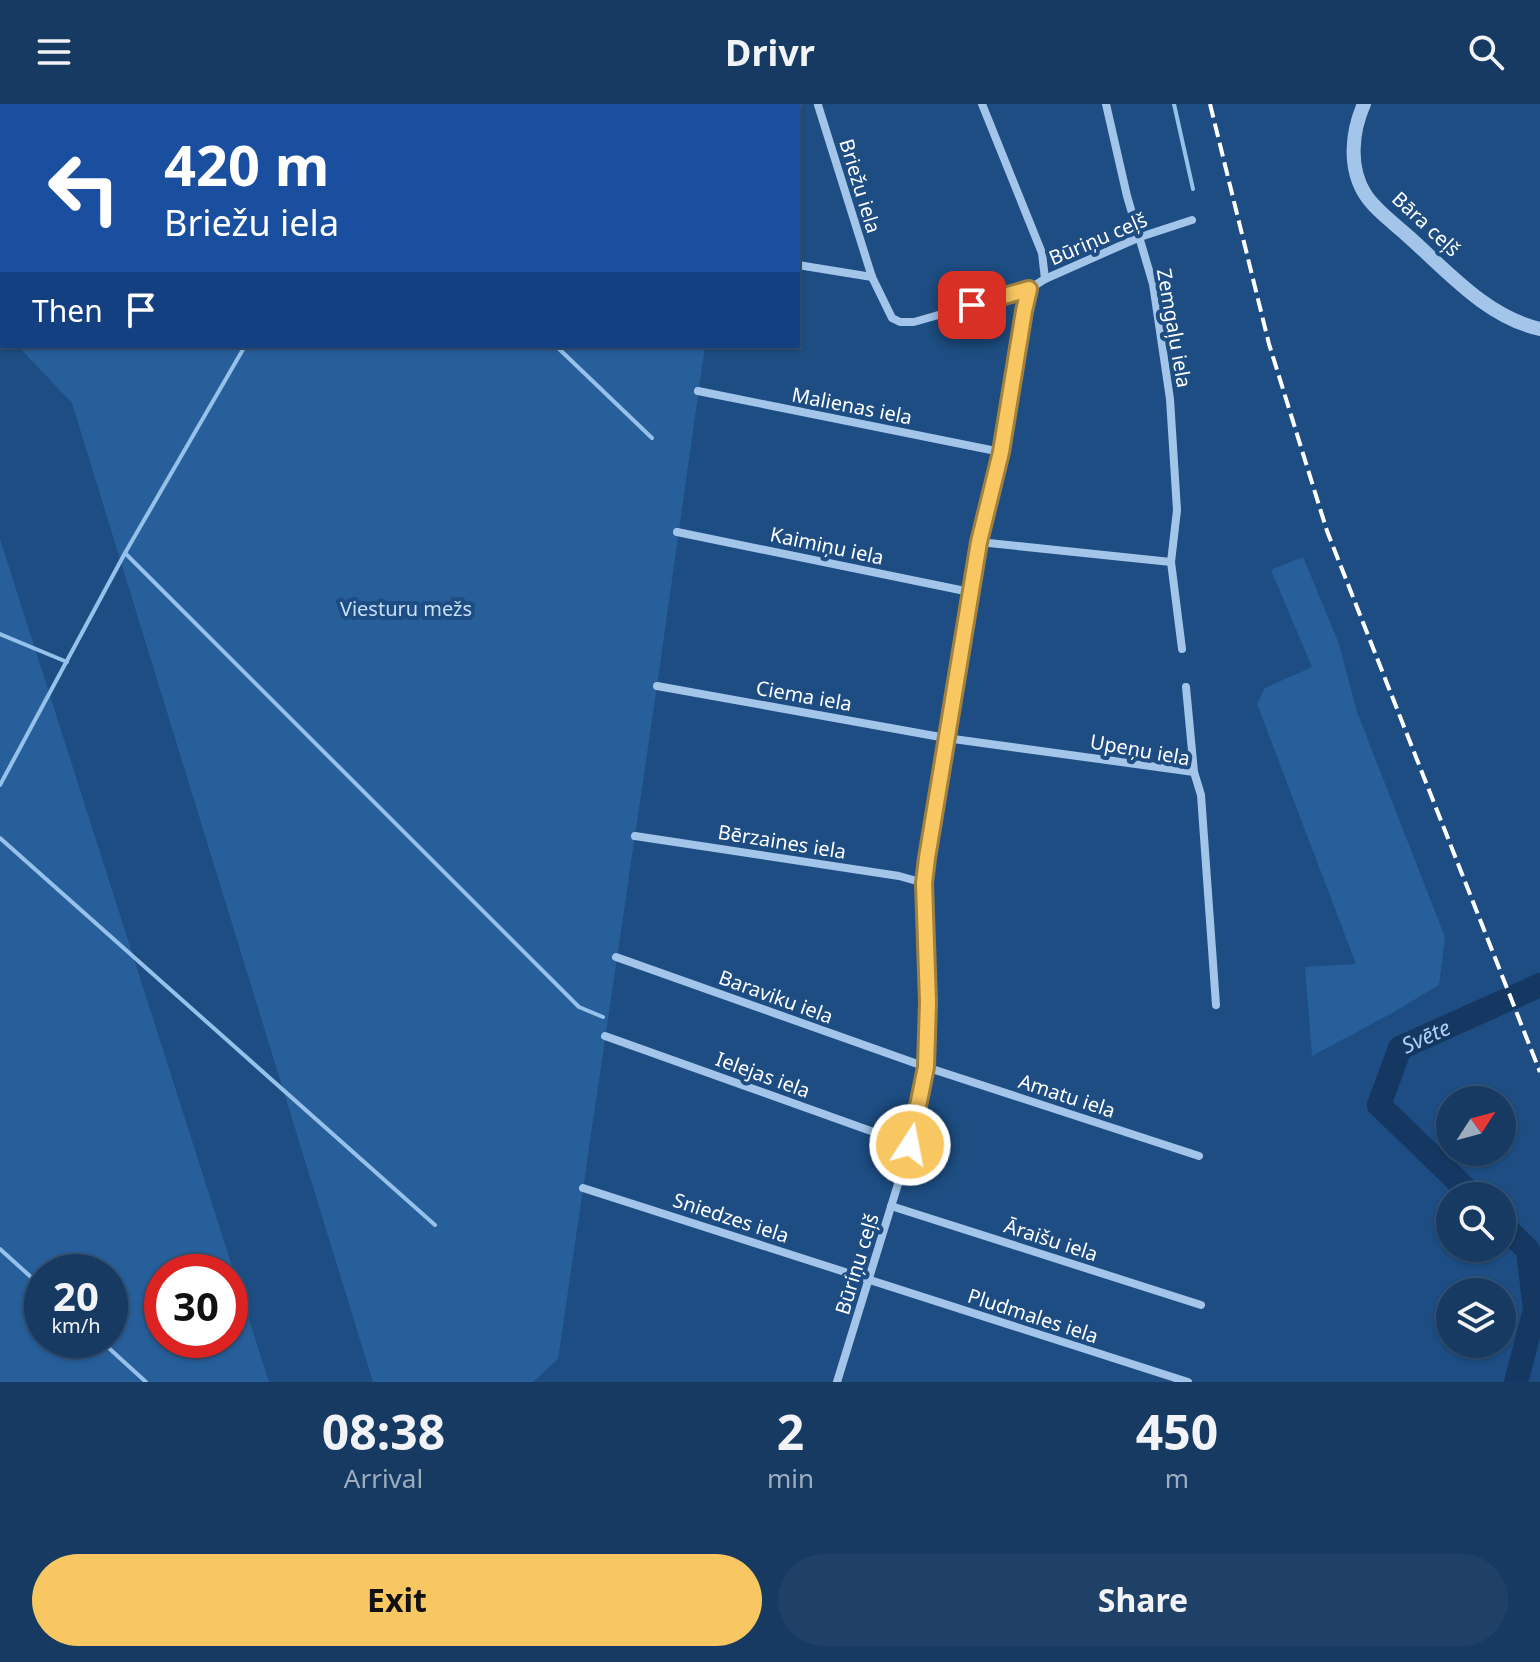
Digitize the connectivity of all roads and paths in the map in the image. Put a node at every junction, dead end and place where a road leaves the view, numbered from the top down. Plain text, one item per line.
1 (982, 104) edge
2 (1106, 104) edge
3 (1364, 104) edge
4 (818, 105) edge
5 (1192, 220) dead end
6 (1140, 237) junction
7 (800, 265) edge
8 (872, 277) junction
9 (1045, 279) junction
10 (1029, 289) junction
11 (1540, 329) edge
12 (698, 391) dead end
13 (1001, 452) junction
14 (677, 532) dead end
15 (979, 542) junction
16 (1171, 562) junction
17 (970, 592) junction
18 (1182, 649) dead end
19 (657, 686) dead end
20 (1186, 687) dead end
21 (946, 738) junction
22 (1194, 772) junction
23 (635, 836) dead end
24 (924, 883) junction
25 (616, 957) dead end
26 (1216, 1005) dead end
27 (605, 1036) dead end
28 (926, 1067) junction
29 (910, 1145) junction
30 (1199, 1156) dead end
31 (583, 1188) dead end
32 (891, 1206) junction
33 (869, 1280) junction
34 (1201, 1305) dead end
35 (837, 1382) edge
36 (1188, 1382) edge

1 - 9 street
2 - 6 street, Zemgaļu iela
3 - 11 street, Bāra ceļš
4 - 8 street, Briežu iela
5 - 6 street, Būriņu ceļš
6 - 9 street, Būriņu ceļš
6 - 16 street, Zemgaļu iela
7 - 8 street
8 - 10 street, Briežu iela
9 - 10 street, Būriņu ceļš
10 - 13 street, Būriņu ceļš
12 - 13 street, Malienas iela
13 - 15 street, Būriņu ceļš
14 - 17 street, Kaimiņu iela
15 - 16 street
15 - 17 street, Būriņu ceļš
16 - 18 street, Zemgaļu iela
17 - 21 street, Būriņu ceļš
19 - 21 street, Ciema iela
20 - 22 street
21 - 22 street, Upeņu iela
21 - 24 street, Būriņu ceļš
22 - 26 street, Upeņu iela
23 - 24 street, Bērzaines iela
24 - 28 street, Būriņu ceļš
25 - 28 street, Baraviku iela
27 - 29 street, Ielejas iela
28 - 29 street, Būriņu ceļš
28 - 30 street, Amatu iela
29 - 32 street, Būriņu ceļš
31 - 33 street, Sniedzes iela
32 - 33 street, Būriņu ceļš
32 - 34 street, Āraišu iela
33 - 35 street, Būriņu ceļš
33 - 36 street, Pludmales iela

